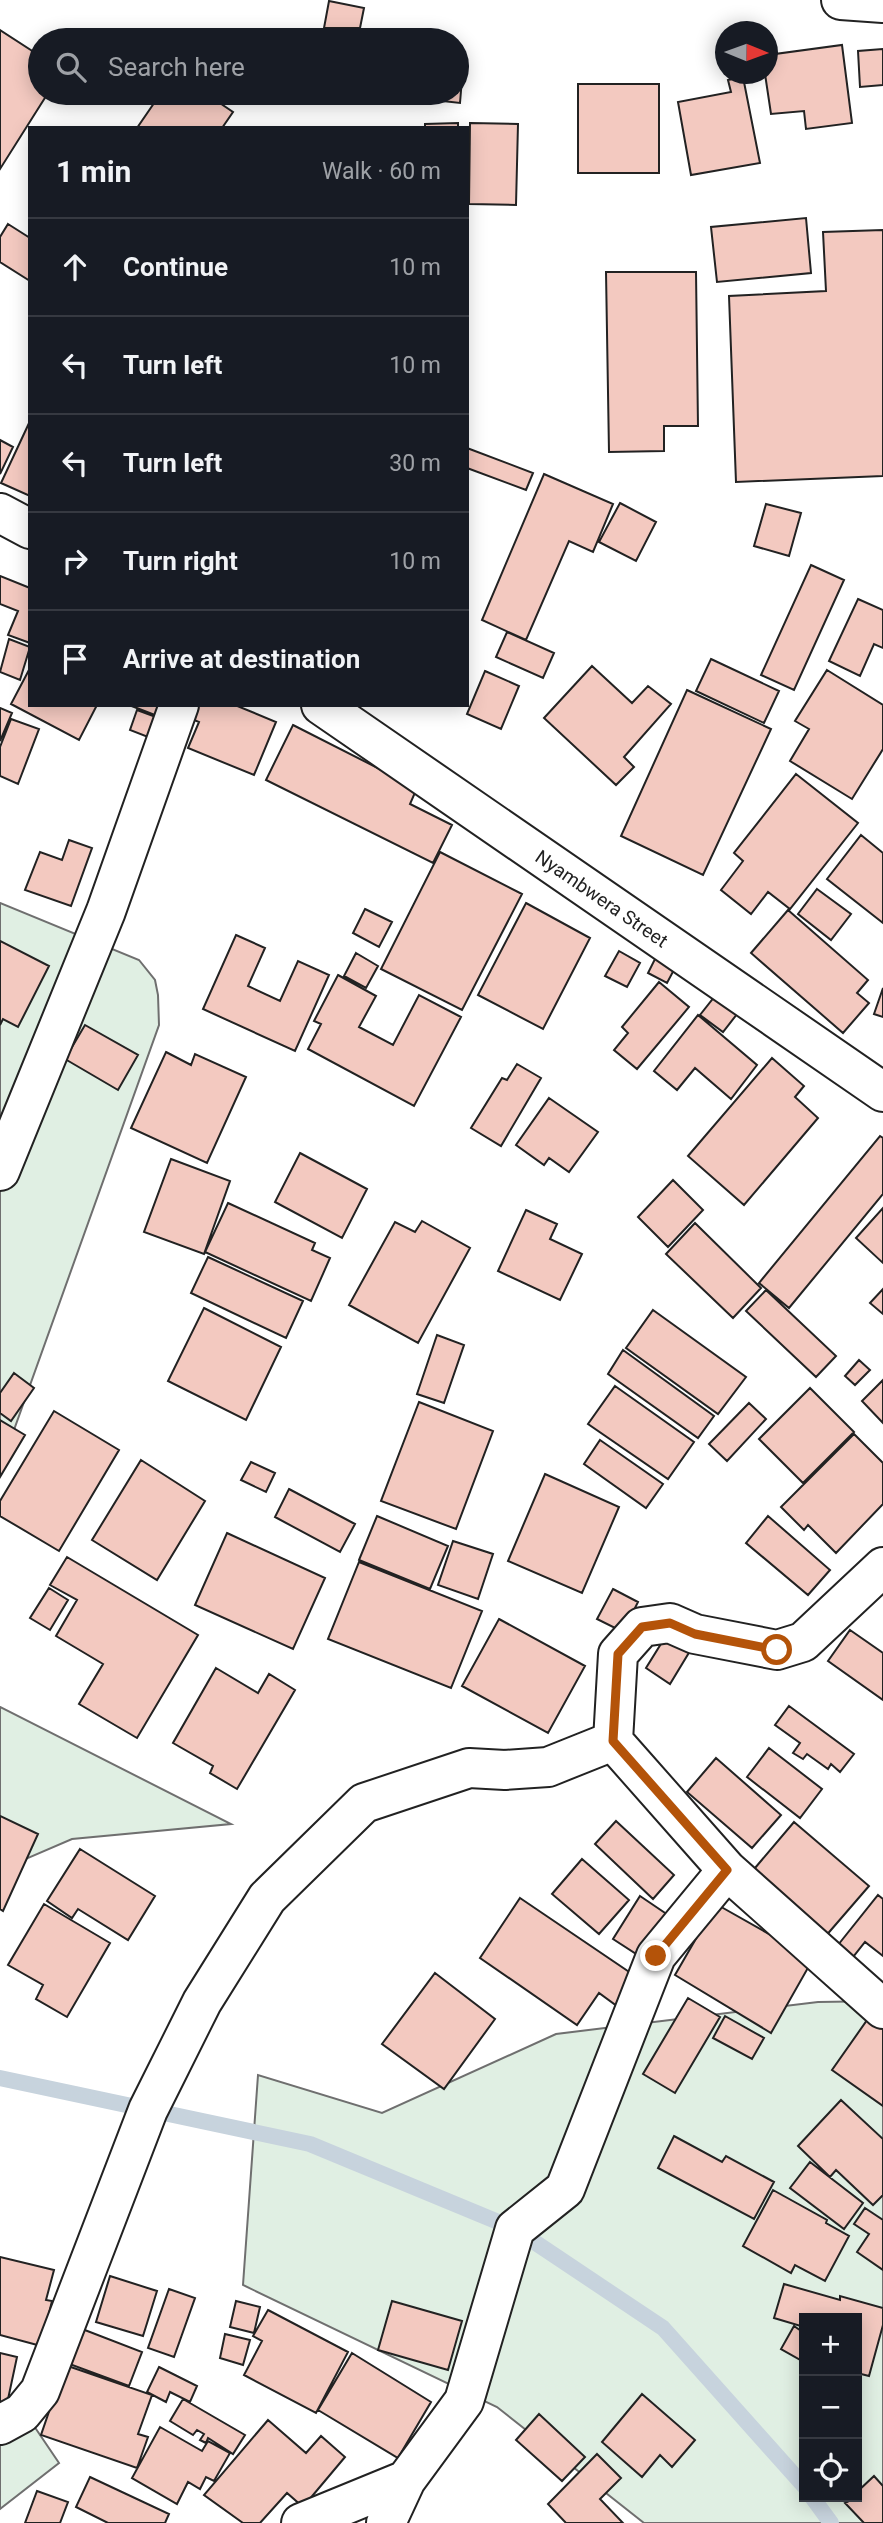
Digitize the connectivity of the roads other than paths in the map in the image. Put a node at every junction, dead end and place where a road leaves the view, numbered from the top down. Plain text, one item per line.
1 (841, 0) edge
2 (883, 3) edge
3 (0, 513) edge
4 (28, 528) edge
5 (177, 707) edge
6 (324, 707) edge
7 (883, 1092) edge
8 (0, 1171) edge
9 (883, 1567) edge
10 (613, 1741) junction
11 (727, 1870) junction
12 (883, 2009) edge
13 (0, 2425) edge
14 (406, 2480) junction
15 (301, 2523) edge
16 (386, 2523) edge

1 - 2 street
3 - 4 street
5 - 8 street
6 - 7 street, Nyambwera Street
9 - 10 street
10 - 11 street
10 - 13 street
11 - 12 street
11 - 14 street
14 - 15 street
14 - 16 street

